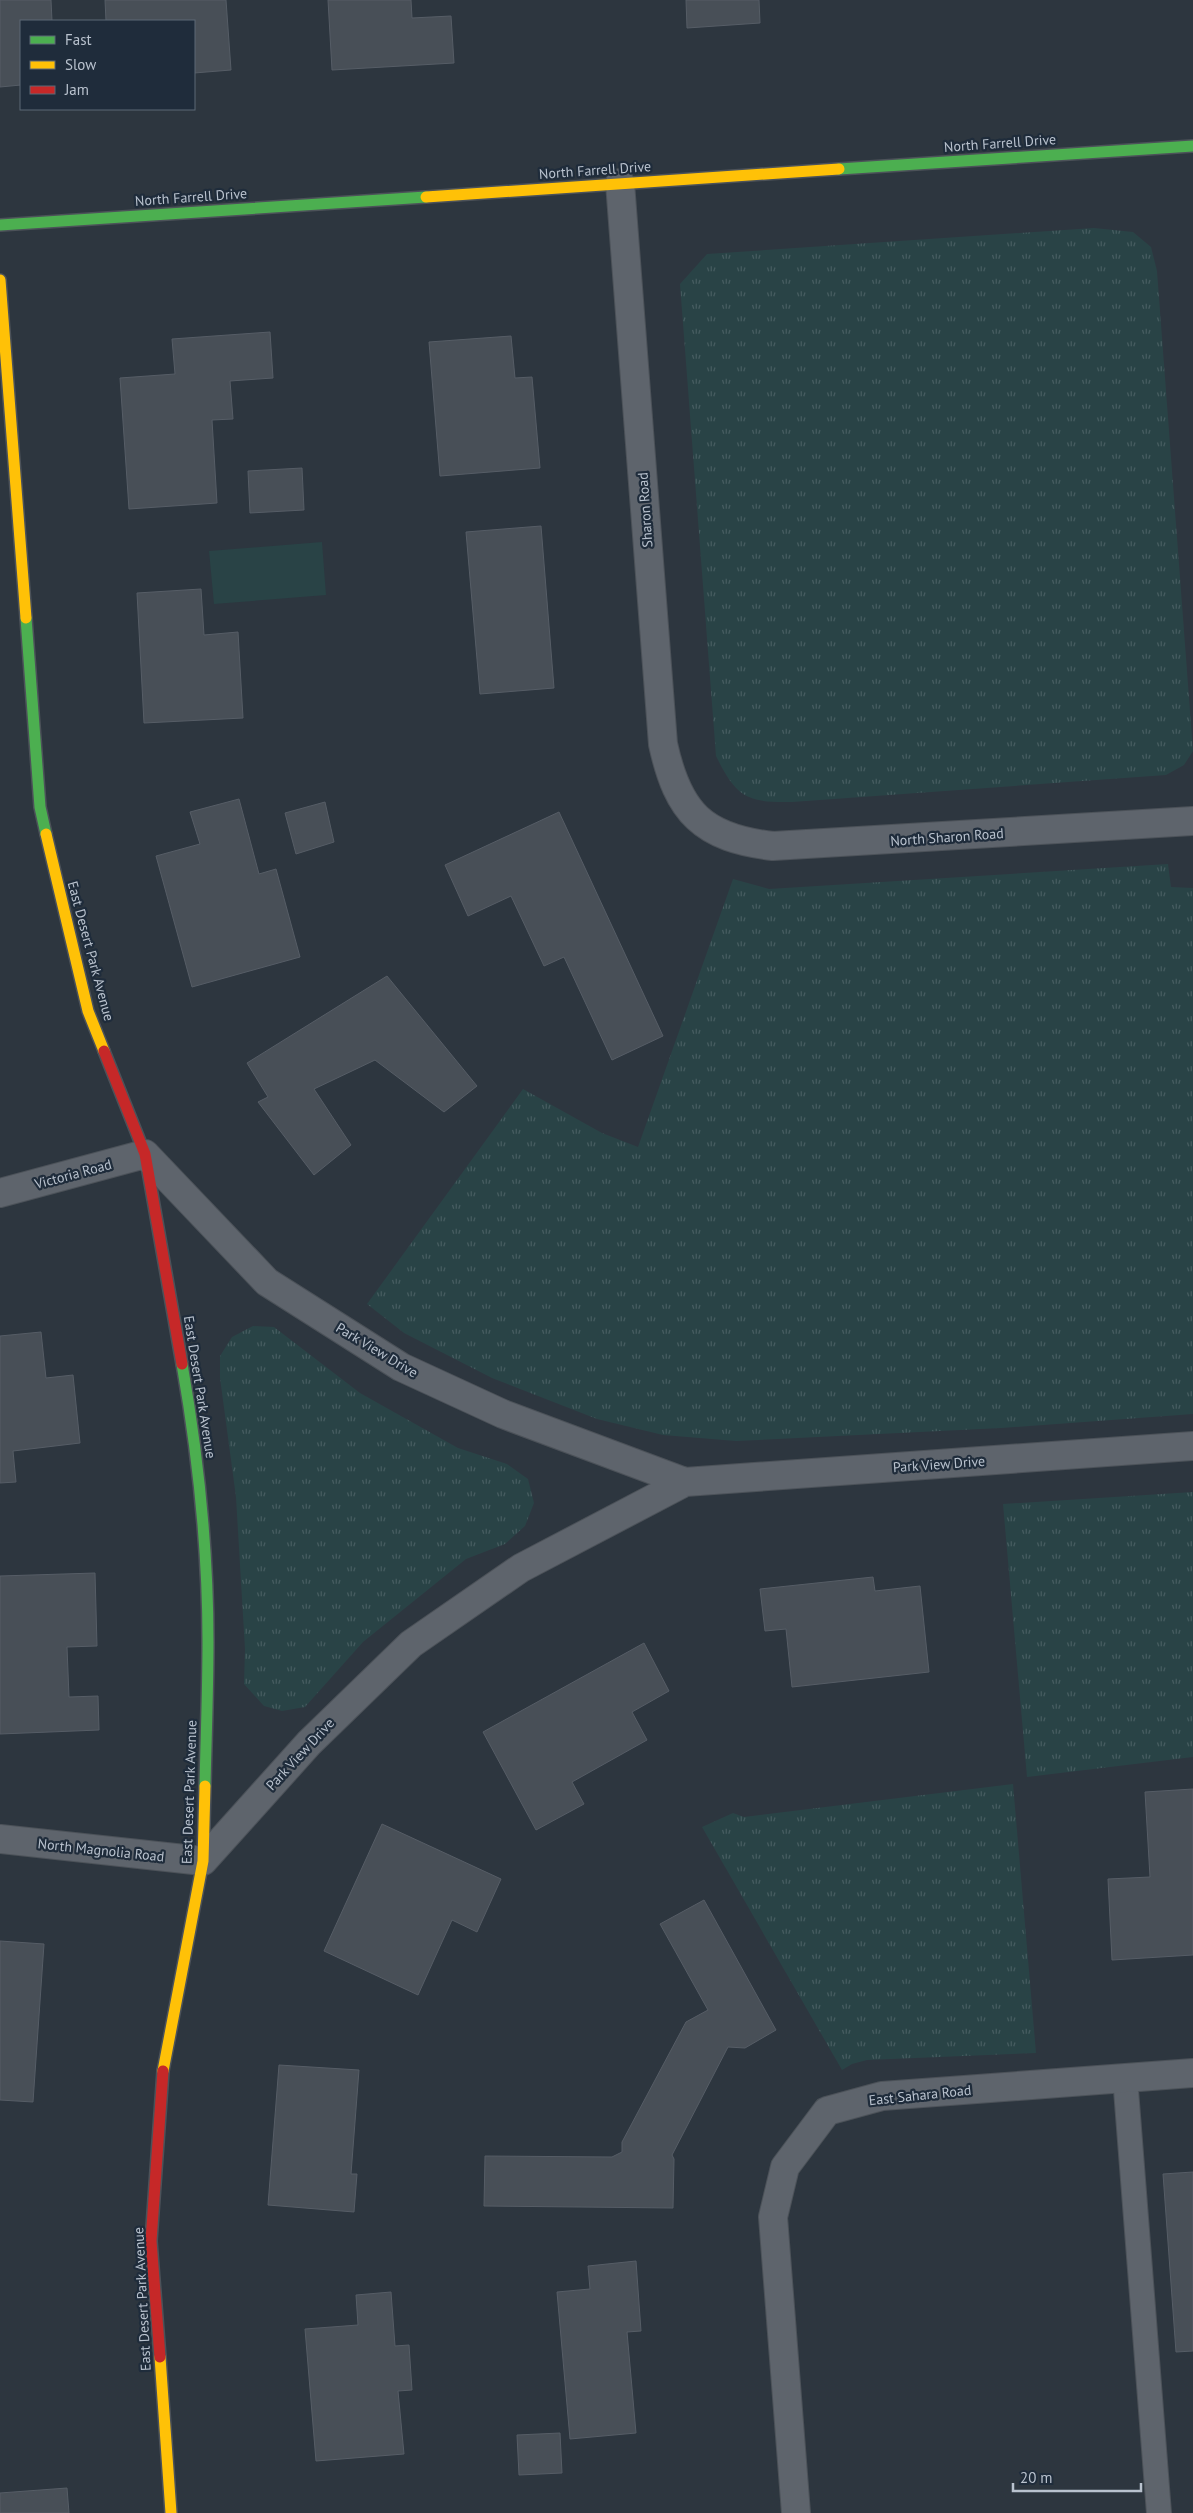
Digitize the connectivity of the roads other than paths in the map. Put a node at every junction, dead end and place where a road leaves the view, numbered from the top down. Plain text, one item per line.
1 (1193, 146) edge
2 (620, 183) junction
3 (0, 225) edge
4 (0, 280) edge
5 (1193, 821) edge
6 (704, 826) joint
7 (145, 1154) junction
8 (0, 1194) edge
9 (1193, 1446) edge
10 (685, 1482) junction
11 (0, 1839) edge
12 (203, 1861) junction
13 (1193, 2073) edge
14 (1125, 2077) junction
15 (171, 2513) edge
16 (796, 2513) edge
17 (1159, 2513) edge

1 - 2 street, North Farrell Drive
2 - 3 street, North Farrell Drive
2 - 6 street, Sharon Road
4 - 7 street, East Desert Park Avenue
5 - 6 street, North Sharon Road
7 - 8 street, Victoria Road
7 - 10 street, Park View Drive
7 - 12 street, East Desert Park Avenue
9 - 10 street, Park View Drive
10 - 12 street, Park View Drive
11 - 12 street, North Magnolia Road
12 - 15 street, East Desert Park Avenue
13 - 14 street, East Sahara Road
14 - 16 street, East Sahara Road
14 - 17 lane

